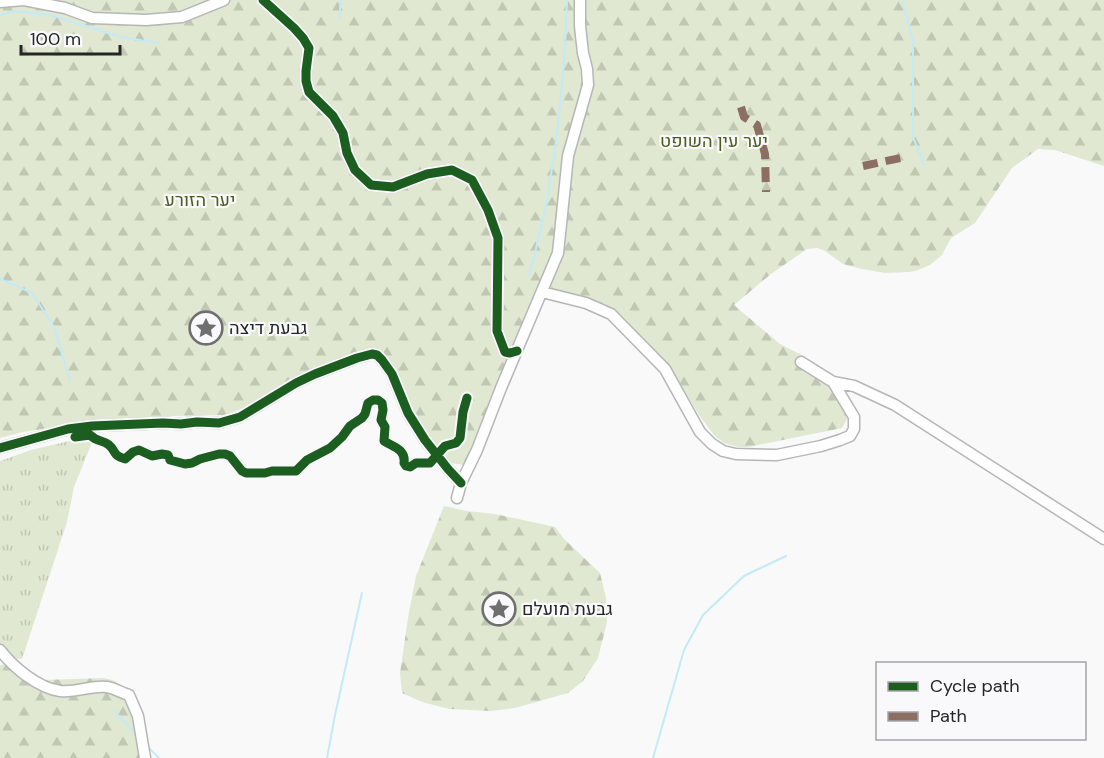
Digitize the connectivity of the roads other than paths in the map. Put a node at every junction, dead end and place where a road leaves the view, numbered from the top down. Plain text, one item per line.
1 (224, 0) edge
2 (263, 0) edge
3 (580, 0) edge
4 (0, 2) edge
5 (542, 292) junction
6 (517, 351) junction
7 (801, 362) dead end
8 (833, 382) junction
9 (0, 448) edge
10 (461, 483) junction
11 (457, 498) dead end
12 (1104, 539) edge
13 (0, 650) edge
14 (146, 758) edge

1 - 4 street
2 - 6 street
3 - 5 street
5 - 6 street
5 - 8 street
6 - 10 street
7 - 8 street
8 - 12 street
9 - 10 street
10 - 11 street
13 - 14 street

